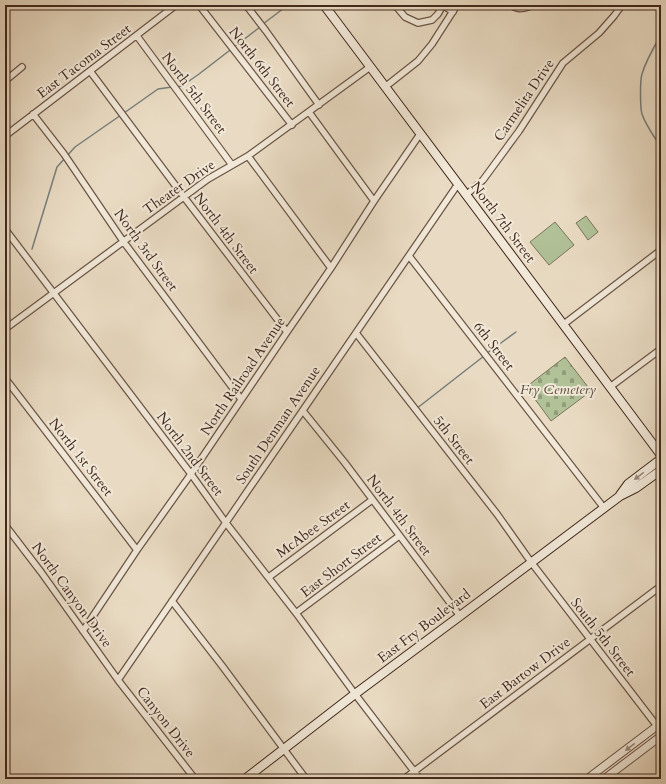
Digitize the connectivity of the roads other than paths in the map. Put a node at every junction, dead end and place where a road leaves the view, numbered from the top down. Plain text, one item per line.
1 (176, 5) edge
2 (199, 5) edge
3 (246, 5) edge
4 (324, 5) edge
5 (395, 5) edge
6 (443, 5) edge
7 (457, 5) edge
8 (511, 5) edge
9 (533, 5) edge
10 (622, 5) edge
11 (453, 12) junction
12 (137, 36) junction
13 (370, 67) junction
14 (22, 68) dead end
15 (90, 71) junction
16 (5, 80) edge
17 (385, 87) junction
18 (319, 105) junction
19 (309, 112) junction
20 (33, 114) junction
21 (292, 125) junction
22 (421, 135) junction
23 (5, 136) edge
24 (248, 156) junction
25 (232, 165) junction
26 (458, 184) junction
27 (466, 195) junction
28 (184, 197) junction
29 (374, 201) junction
30 (5, 229) edge
31 (123, 241) junction
32 (661, 250) edge
33 (409, 256) junction
34 (331, 268) junction
35 (53, 293) junction
36 (564, 324) junction
37 (5, 329) edge
38 (287, 332) junction
39 (356, 333) junction
40 (661, 349) edge
41 (5, 378) edge
42 (610, 387) junction
43 (242, 399) junction
44 (303, 411) junction
45 (661, 455) edge
46 (661, 459) edge
47 (661, 470) edge
48 (191, 474) junction
49 (620, 496) junction
50 (372, 500) junction
51 (604, 508) junction
52 (226, 523) junction
53 (5, 525) edge
54 (400, 536) junction
55 (137, 550) junction
56 (531, 562) junction
57 (269, 577) junction
58 (661, 586) edge
59 (172, 601) junction
60 (296, 613) junction
61 (460, 616) junction
62 (83, 631) junction
63 (590, 639) junction
64 (118, 680) junction
65 (355, 694) junction
66 (659, 725) edge
67 (661, 736) edge
68 (284, 749) junction
69 (414, 771) junction
70 (195, 779) edge
71 (245, 779) edge
72 (306, 779) edge
73 (404, 779) edge
74 (420, 779) edge
75 (587, 779) edge
76 (604, 779) edge

1 - 12 street, East Tacoma Street
2 - 21 street, North 6th Street
3 - 18 street
4 - 13 main road, North 7th Street
5 - 6 street
6 - 11 street
7 - 11 street
8 - 9 street
10 - 27 street, Carmelita Drive
11 - 17 street
12 - 15 street, East Tacoma Street
12 - 25 street, North 5th Street
13 - 17 main road, North 7th Street
13 - 18 street, Theater Drive
14 - 16 street
15 - 20 street, East Tacoma Street
15 - 28 street, North 4th Street
17 - 22 main road, North 7th Street
18 - 19 street, Theater Drive
19 - 21 street, Theater Drive
19 - 29 street
20 - 23 street, East Tacoma Street
20 - 31 street, North 3rd Street
21 - 24 street, Theater Drive
22 - 26 main road, North 7th Street
22 - 29 street, North Railroad Avenue
24 - 25 street, Theater Drive
24 - 34 street
25 - 28 street, Theater Drive
26 - 27 main road, North 7th Street
26 - 33 street, South Denman Avenue
27 - 36 main road, North 7th Street
28 - 31 street, Theater Drive
28 - 38 street, North 4th Street
29 - 34 street, North Railroad Avenue
30 - 35 street, North 2nd Street
31 - 35 street, Theater Drive
31 - 43 street, North 3rd Street
32 - 36 street
33 - 39 street, South Denman Avenue
33 - 51 street, 6th Street
34 - 38 street, North Railroad Avenue
35 - 37 street, Theater Drive
35 - 48 street, North 2nd Street
36 - 42 main road, North 7th Street
38 - 43 street, North Railroad Avenue
39 - 44 street, South Denman Avenue
39 - 56 street, 5th Street
40 - 42 street
41 - 55 street, North 1st Street
42 - 45 main road, North 7th Street
43 - 48 street, North Railroad Avenue
44 - 50 street, North 4th Street
44 - 52 street, South Denman Avenue
46 -> 49 main road, East Fry Boulevard
47 - 49 main road, East Fry Boulevard
48 - 52 street, North 2nd Street
48 - 55 street, North Railroad Avenue
49 - 51 main road, East Fry Boulevard
50 - 54 street, North 4th Street
50 - 57 street, McAbee Street
51 - 56 main road, East Fry Boulevard
52 - 57 street, North 2nd Street
52 - 59 street, South Denman Avenue
53 - 62 street, North Canyon Drive
54 - 60 street, East Short Street
54 - 61 street, North 4th Street
55 - 62 street, North Railroad Avenue
56 - 61 main road, East Fry Boulevard
56 - 63 street, South 5th Street
57 - 60 street, North 2nd Street
58 - 63 street, East Bartow Drive
59 - 64 street, South Denman Avenue
59 - 68 street
60 - 65 street, North 2nd Street
61 - 65 main road, East Fry Boulevard
62 - 64 street, North Canyon Drive
63 - 66 street, South 5th Street
63 - 69 street, East Bartow Drive
64 - 70 street, Canyon Drive
65 - 68 main road, East Fry Boulevard
65 - 69 street, North 2nd Street
66 -> 75 street
67 - 76 street
68 - 71 main road, East Fry Boulevard
68 - 72 street
69 - 73 street, East Bartow Drive
69 - 74 street, North 2nd Street

